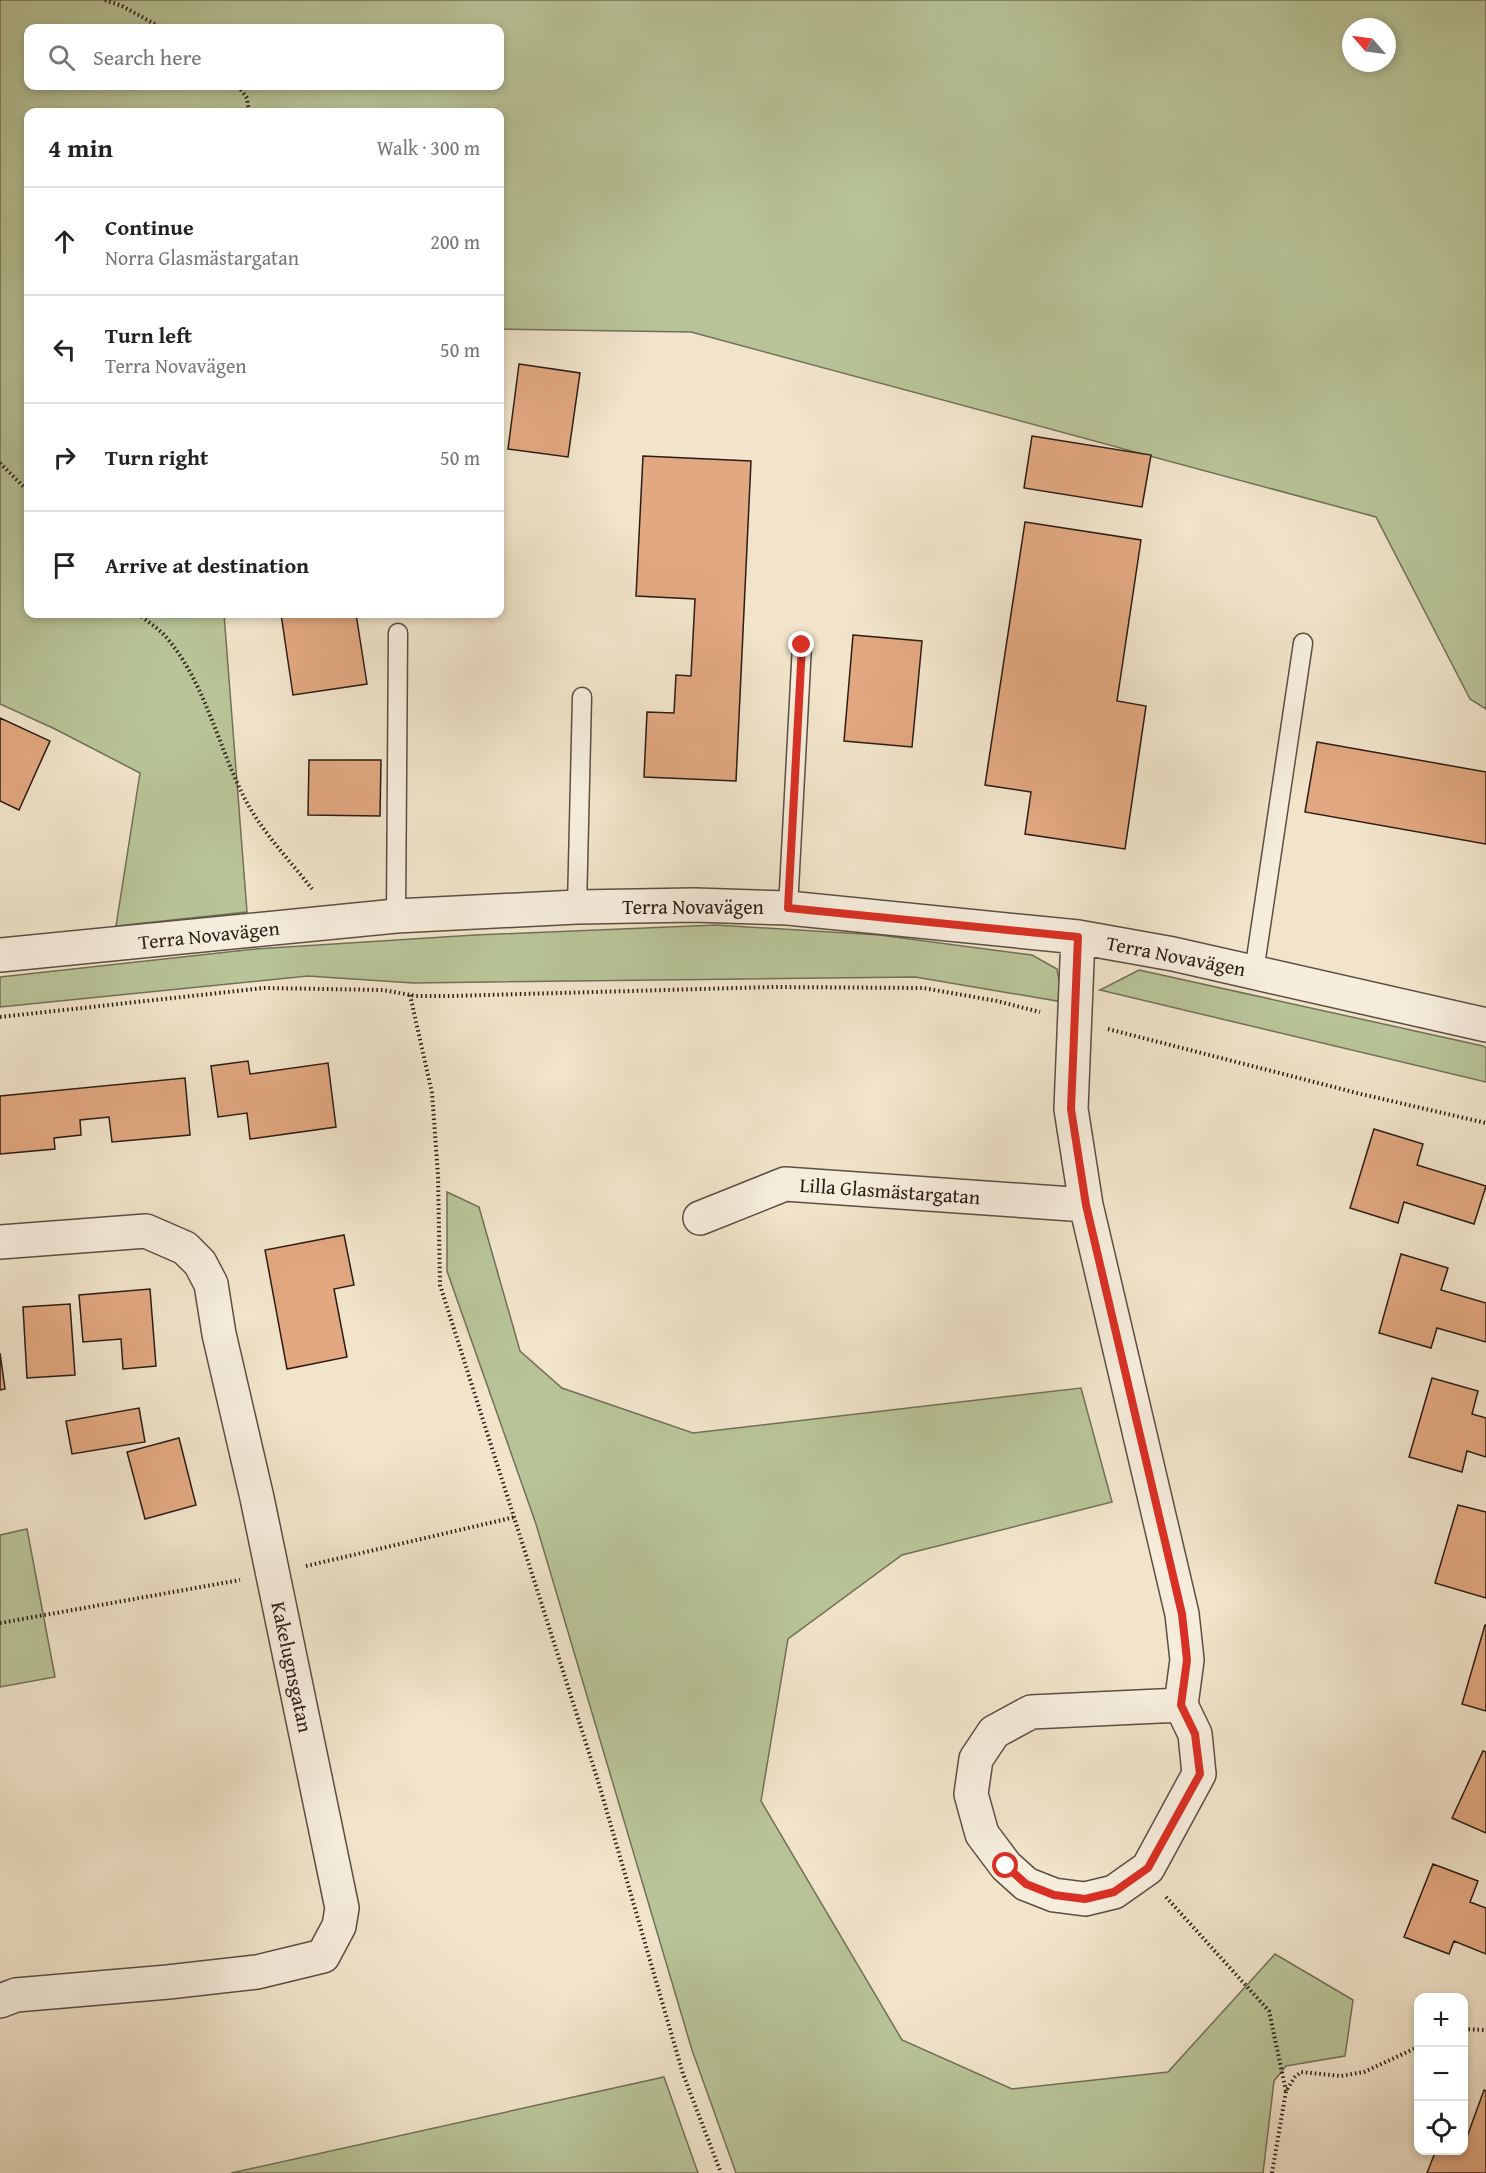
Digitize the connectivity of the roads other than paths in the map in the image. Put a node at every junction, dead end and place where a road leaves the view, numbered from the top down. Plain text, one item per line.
1 (398, 633) dead end
2 (1303, 643) dead end
3 (802, 645) dead end
4 (582, 697) dead end
5 (577, 907) junction
6 (788, 908) junction
7 (396, 916) junction
8 (1078, 937) junction
9 (0, 955) edge
10 (1254, 972) junction
11 (1486, 1025) edge
12 (1086, 1205) junction
13 (700, 1218) dead end
14 (0, 1242) edge
15 (1181, 1705) junction
16 (0, 2001) edge

1 - 7 lane
2 - 10 lane
3 - 6 lane
4 - 5 lane
5 - 6 street, Terra Novavägen
5 - 7 street, Terra Novavägen
6 - 8 street, Terra Novavägen
7 - 9 street, Terra Novavägen
8 - 10 street, Terra Novavägen
8 - 12 street
10 - 11 street, Terra Novavägen
12 - 13 street, Lilla Glasmästargatan
12 - 15 street
14 - 16 street, Kakelugnsgatan
15 - 15 street

